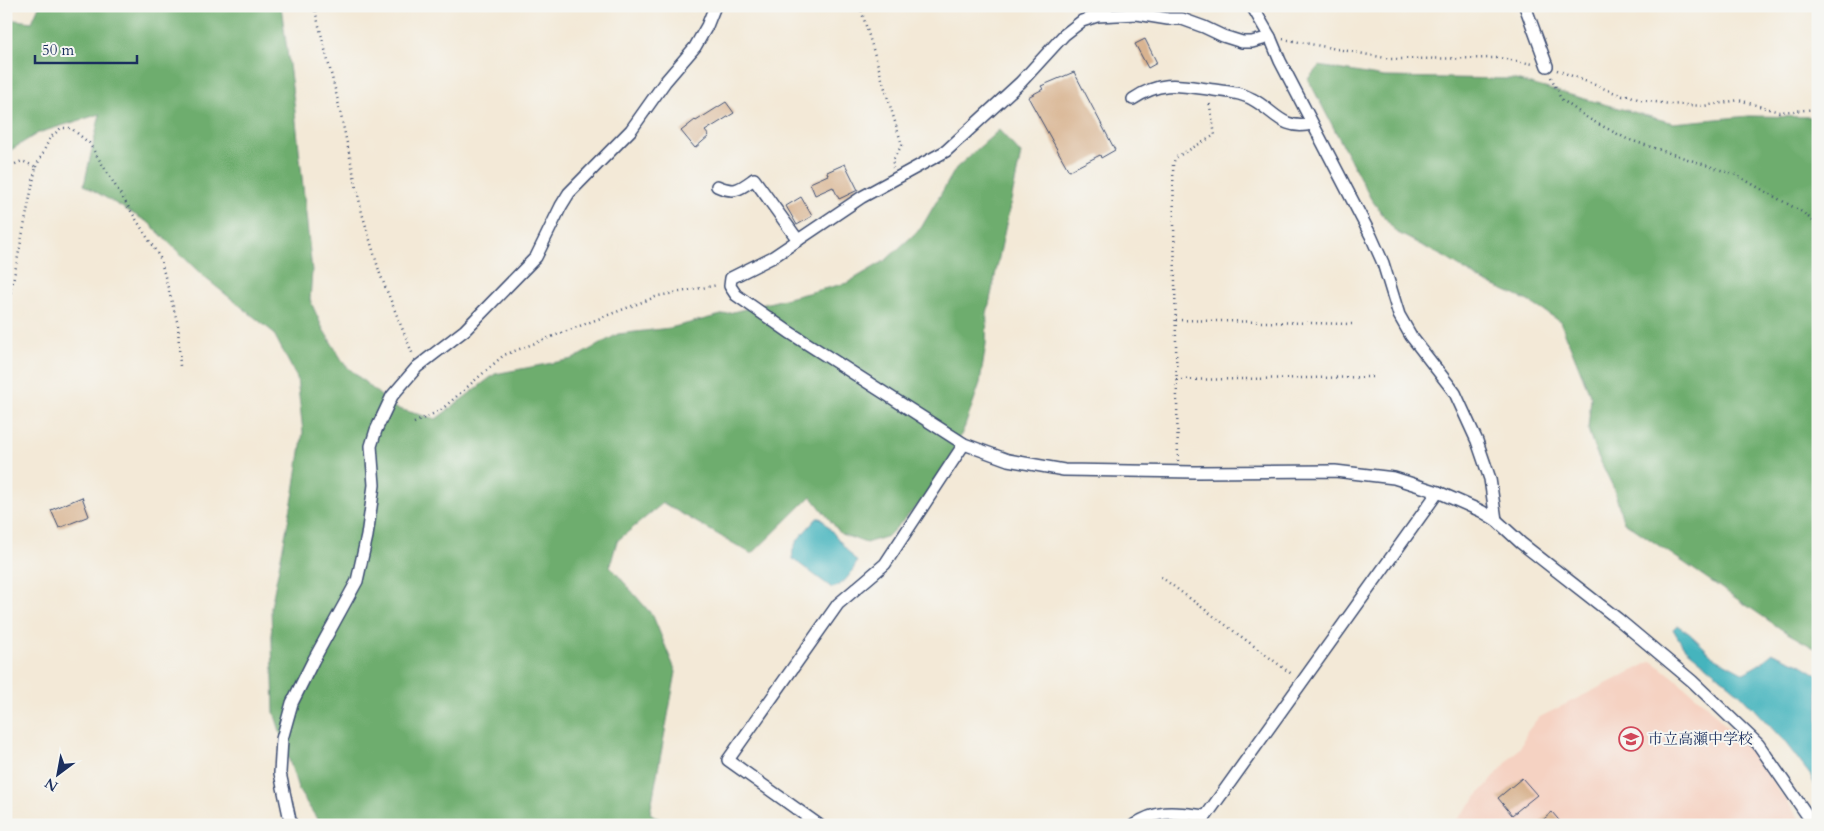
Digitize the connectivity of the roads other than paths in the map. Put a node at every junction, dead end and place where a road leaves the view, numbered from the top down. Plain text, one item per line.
1 (715, 6) edge
2 (1252, 6) edge
3 (1524, 6) edge
4 (1270, 37) junction
5 (1547, 66) road end
6 (1133, 99) dead end
7 (1312, 124) junction
8 (717, 186) dead end
9 (798, 240) junction
10 (964, 444) junction
11 (1438, 492) junction
12 (1496, 520) junction
13 (291, 825) edge
14 (819, 825) edge
15 (1134, 825) edge
16 (1814, 825) edge

1 - 13 street
2 - 4 street
3 - 5 street
4 - 7 street
4 - 9 street
6 - 7 street
7 - 12 street
8 - 9 street
9 - 10 street
10 - 11 street
10 - 14 street
11 - 12 street
11 - 15 street
12 - 16 street

